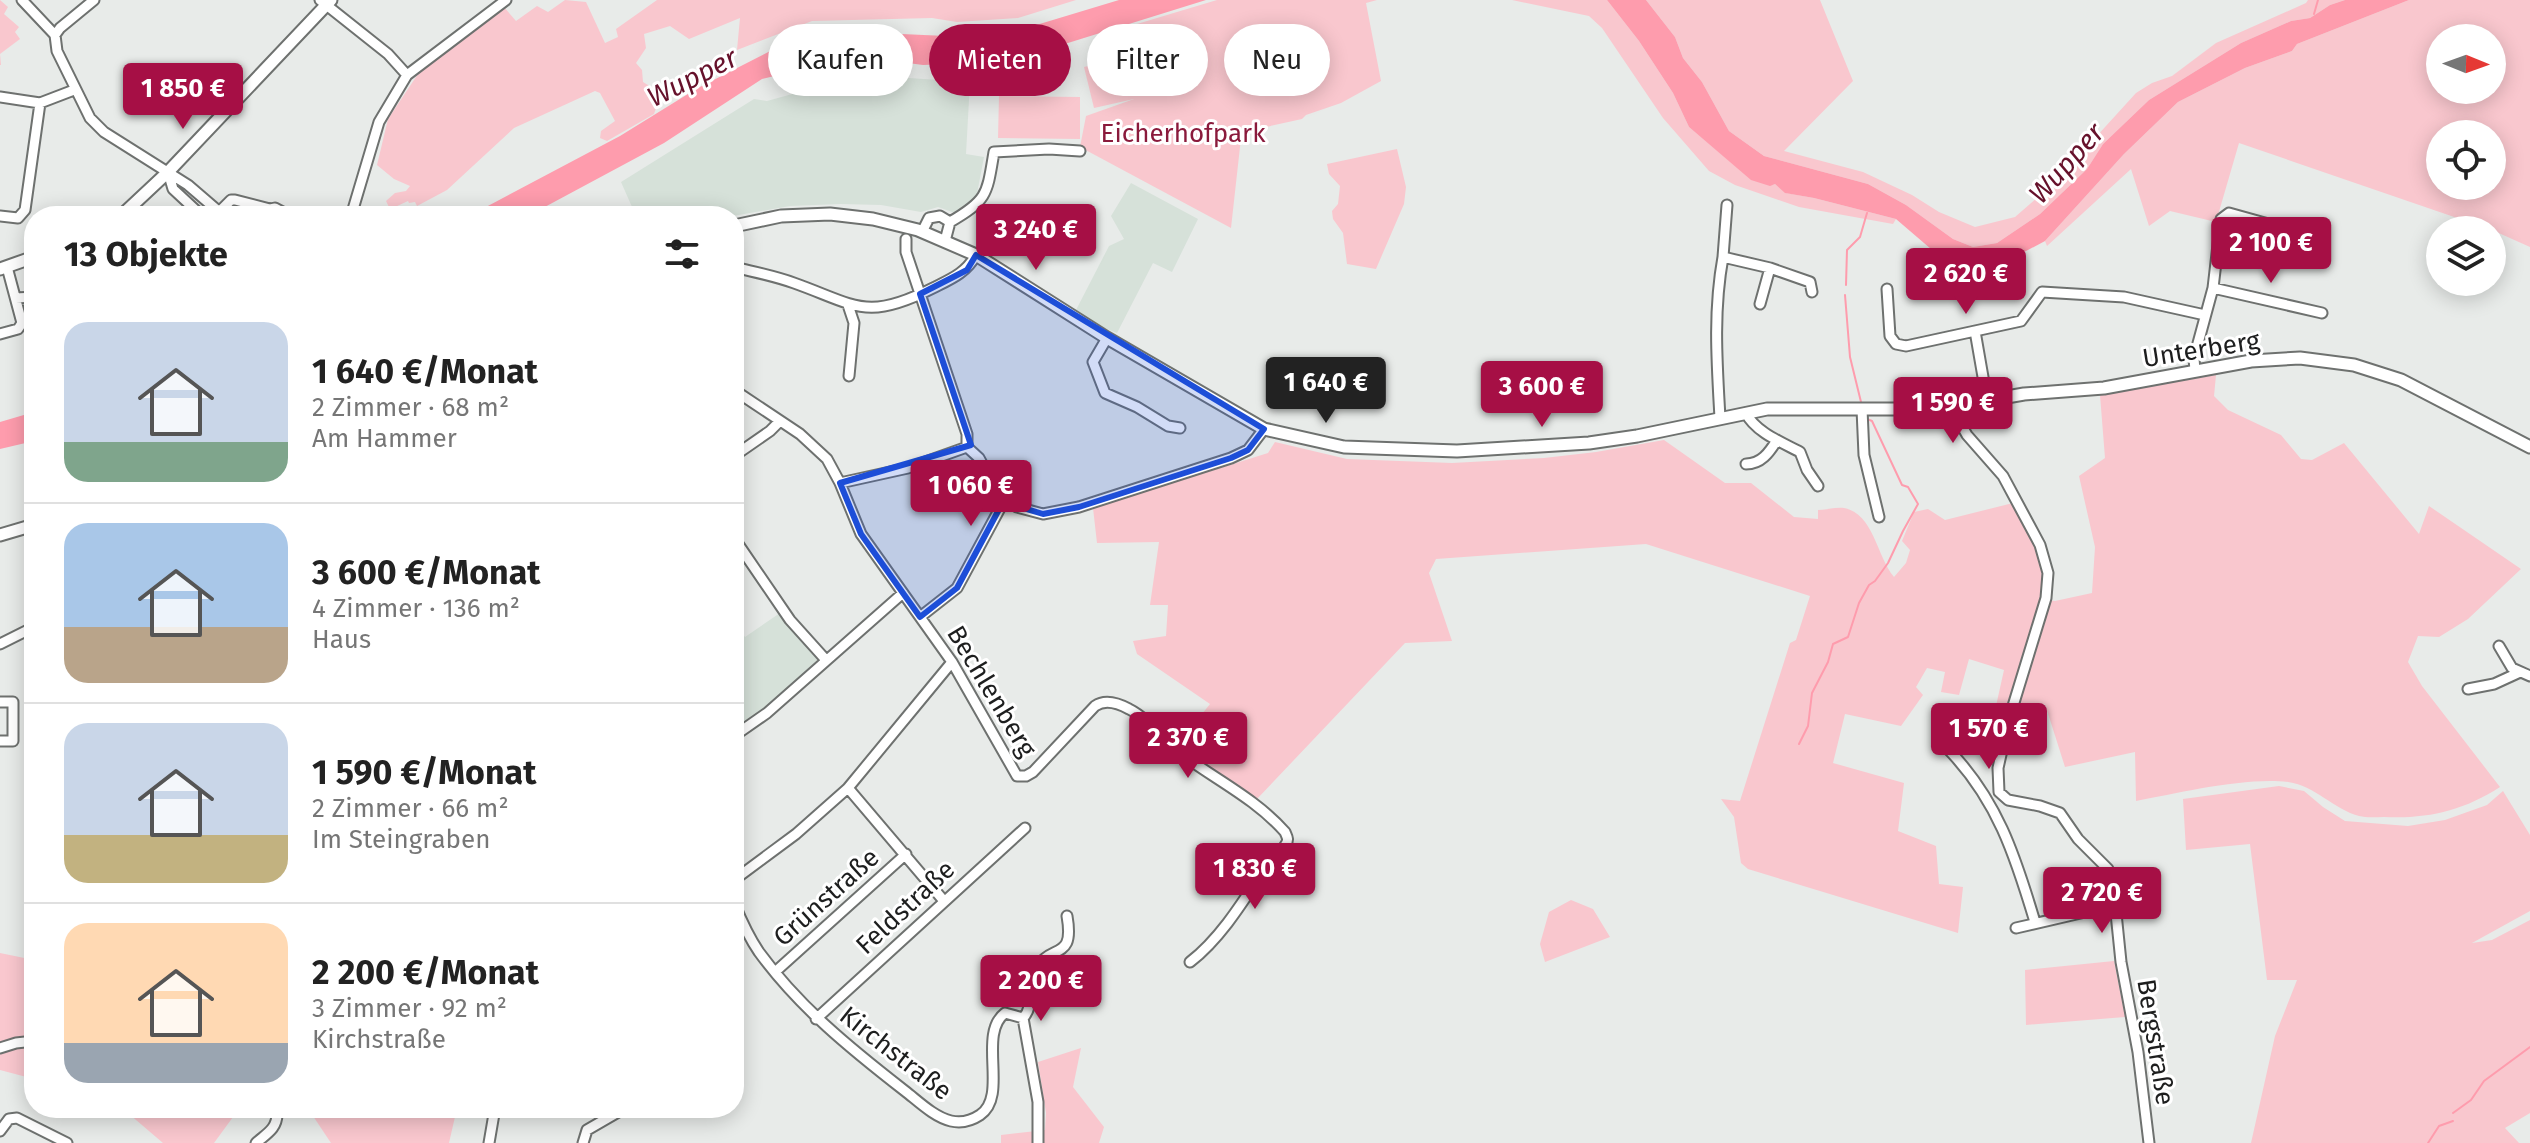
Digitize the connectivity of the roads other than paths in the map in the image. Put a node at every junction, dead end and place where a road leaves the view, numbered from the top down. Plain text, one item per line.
1 (22, 0) edge
2 (94, 0) edge
3 (506, 0) edge
4 (326, 2) edge
5 (55, 35) junction
6 (407, 75) junction
7 (74, 90) junction
8 (0, 97) edge
9 (40, 103) junction
10 (1080, 151) dead end
11 (168, 172) junction
12 (1727, 205) dead end
13 (26, 206) edge
14 (132, 206) edge
15 (191, 206) edge
16 (213, 206) edge
17 (227, 206) edge
18 (258, 206) edge
19 (354, 206) edge
20 (24, 211) edge
21 (0, 216) edge
22 (950, 222) junction
23 (744, 224) edge
24 (922, 232) junction
25 (906, 239) dead end
26 (2322, 239) dead end
27 (945, 241) junction
28 (976, 255) junction
29 (1723, 257) junction
30 (24, 261) edge
31 (3, 268) edge
32 (1770, 268) junction
33 (744, 270) edge
34 (2213, 288) junction
35 (1887, 289) dead end
36 (1812, 292) dead end
37 (920, 294) junction
38 (16, 298) junction
39 (24, 298) edge
40 (1760, 304) dead end
41 (848, 305) junction
42 (2322, 313) dead end
43 (2205, 315) junction
44 (1975, 331) junction
45 (0, 334) edge
46 (1107, 338) junction
47 (2195, 371) junction
48 (849, 376) dead end
49 (744, 397) edge
50 (1987, 400) junction
51 (1951, 407) junction
52 (1862, 409) junction
53 (1746, 413) junction
54 (1720, 418) junction
55 (780, 421) junction
56 (1180, 428) dead end
57 (1264, 429) junction
58 (1777, 440) junction
59 (967, 447) junction
60 (2530, 447) edge
61 (744, 449) edge
62 (1746, 464) dead end
63 (840, 483) junction
64 (1818, 486) dead end
65 (1005, 499) junction
66 (1879, 517) dead end
67 (24, 528) edge
68 (0, 535) edge
69 (744, 553) edge
70 (903, 593) junction
71 (920, 617) junction
72 (24, 632) edge
73 (0, 644) edge
74 (2499, 646) dead end
75 (826, 660) junction
76 (952, 662) junction
77 (2518, 673) junction
78 (2530, 676) edge
79 (2468, 689) dead end
80 (0, 702) edge
81 (744, 729) edge
82 (0, 741) edge
83 (1947, 748) dead end
84 (848, 788) junction
85 (1025, 828) dead end
86 (906, 854) junction
87 (744, 873) edge
88 (944, 901) junction
89 (2115, 905) junction
90 (1067, 916) dead end
91 (2035, 922) junction
92 (2016, 928) dead end
93 (744, 933) edge
94 (1190, 962) dead end
95 (775, 972) junction
96 (1023, 1018) junction
97 (816, 1019) junction
98 (24, 1042) edge
99 (0, 1048) edge
100 (277, 1118) edge
101 (493, 1118) edge
102 (608, 1118) edge
103 (0, 1131) edge
104 (67, 1143) edge
105 (256, 1143) edge
106 (489, 1143) edge
107 (583, 1143) edge
108 (1038, 1143) edge
109 (2149, 1143) edge

1 - 5 street
2 - 5 street
3 - 6 street
4 - 6 street
4 - 11 main road
5 - 7 street
6 - 19 street
7 - 9 street
7 - 11 street
8 - 9 street
9 - 13 street
10 - 22 street
11 - 14 main road
11 - 15 street
11 - 16 street
12 - 29 street
17 - 18 street
20 - 21 street
22 - 24 street
22 - 27 street
23 - 24 main road, Unterberg
24 - 27 main road, Unterberg
25 - 37 street
26 - 34 street
27 - 28 main road, Unterberg
28 - 37 street
28 - 46 main road, Unterberg
29 - 32 street
29 - 54 street
30 - 31 main road
31 - 38 street
32 - 36 street
32 - 40 street
33 - 41 street
34 - 42 street
34 - 43 street
35 - 44 street
37 - 41 street
37 - 59 street
38 - 39 street
38 - 45 street
41 - 48 street
43 - 44 street
43 - 47 street
44 - 50 street
46 - 56 street
46 - 57 main road, Unterberg
47 - 50 main road, Unterberg
47 - 60 main road, Unterberg
49 - 55 street, Bechlenberg
50 - 51 main road, Unterberg
51 - 52 main road, Unterberg
51 - 89 street, Bergstraße
52 - 53 main road, Unterberg
52 - 66 street
53 - 54 main road, Unterberg
53 - 58 street
54 - 57 main road, Unterberg
55 - 61 street
55 - 63 street, Bechlenberg
57 - 65 street
58 - 62 street
58 - 64 street
59 - 63 street
59 - 65 street
63 - 70 street, Bechlenberg
65 - 71 street
67 - 68 main road
69 - 75 street
70 - 71 street, Bechlenberg
70 - 75 street
71 - 76 street, Bechlenberg
72 - 73 street
74 - 77 street
75 - 81 street
76 - 84 street
76 - 94 street, Bechlenberg
77 - 78 street
77 - 79 street
80 - 82 street
83 - 91 street
84 - 86 street
84 - 87 street
85 - 88 street, Feldstraße
86 - 88 street
86 - 95 street, Grünstraße
88 - 97 street, Feldstraße
89 - 91 street
89 - 109 street, Bergstraße
90 - 96 street
91 - 92 street
93 - 95 street, Kirchstraße
95 - 97 street, Kirchstraße
96 - 97 street, Kirchstraße
96 - 108 street
98 - 99 street
100 - 105 street
101 - 106 street
102 - 107 street
103 - 104 street

